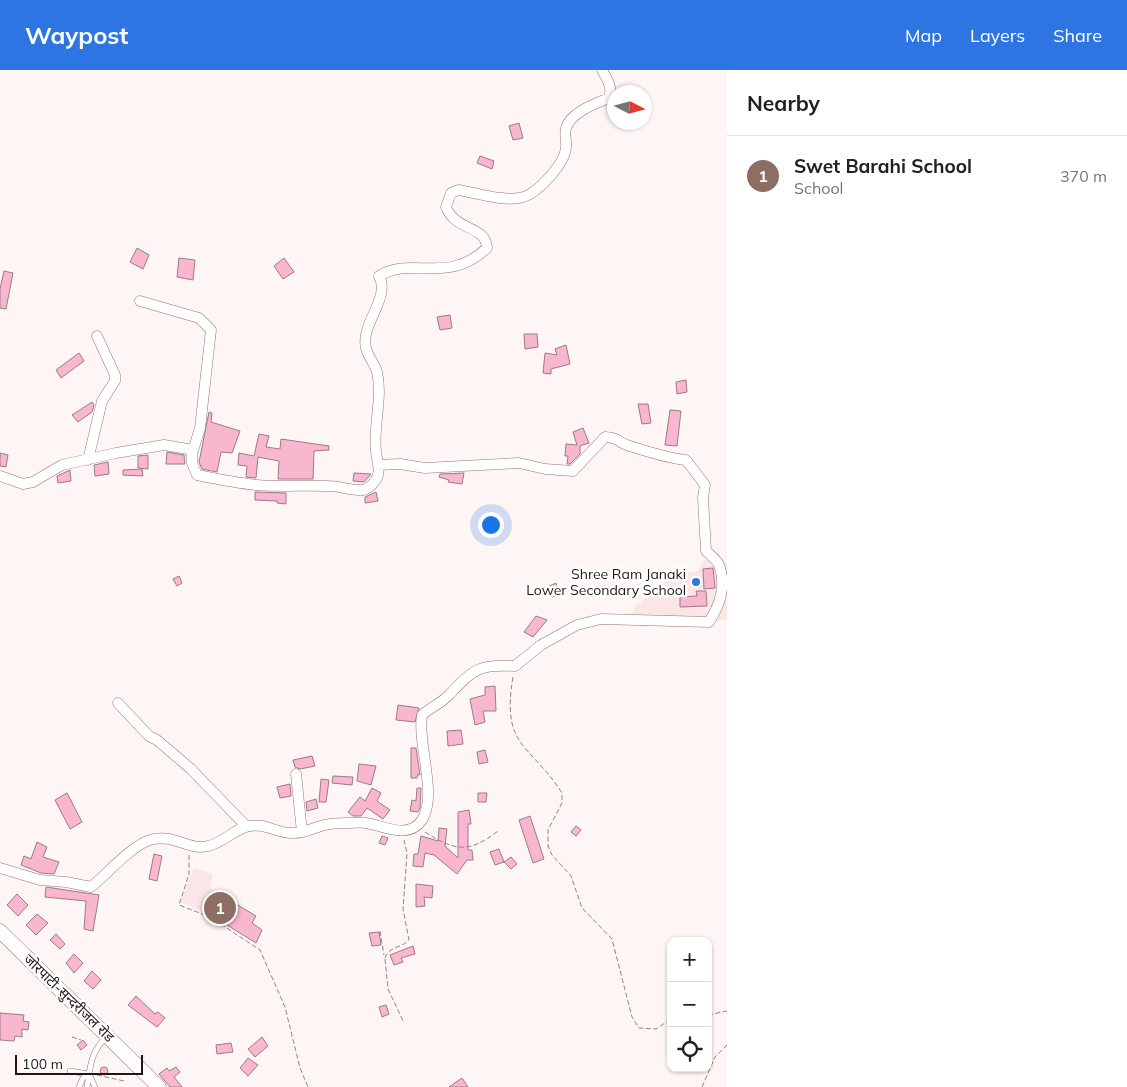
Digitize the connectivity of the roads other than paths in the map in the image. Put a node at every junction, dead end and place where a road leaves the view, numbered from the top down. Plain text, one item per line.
1 (602, 70) edge
2 (140, 301) dead end
3 (98, 336) dead end
4 (192, 454) junction
5 (88, 460) junction
6 (378, 465) junction
7 (0, 476) edge
8 (118, 703) dead end
9 (296, 774) dead end
10 (246, 826) junction
11 (302, 832) junction
12 (0, 868) edge
13 (0, 931) edge
14 (108, 1036) junction
15 (70, 1071) dead end
16 (89, 1074) junction
17 (80, 1087) edge
18 (87, 1087) edge
19 (95, 1087) edge
20 (159, 1087) edge

1 - 6 street
2 - 4 street
3 - 5 street
4 - 5 street
4 - 6 street
5 - 7 street
6 - 11 street
8 - 10 street
9 - 11 street
10 - 11 street
10 - 12 street
13 - 14 main road, जोरपाटी-सुन्दरीजल रोड
14 - 16 lane
14 - 20 main road, जोरपाटी-सुन्दरीजल रोड
15 - 16 lane
16 - 17 lane
16 - 18 lane
16 - 19 lane

